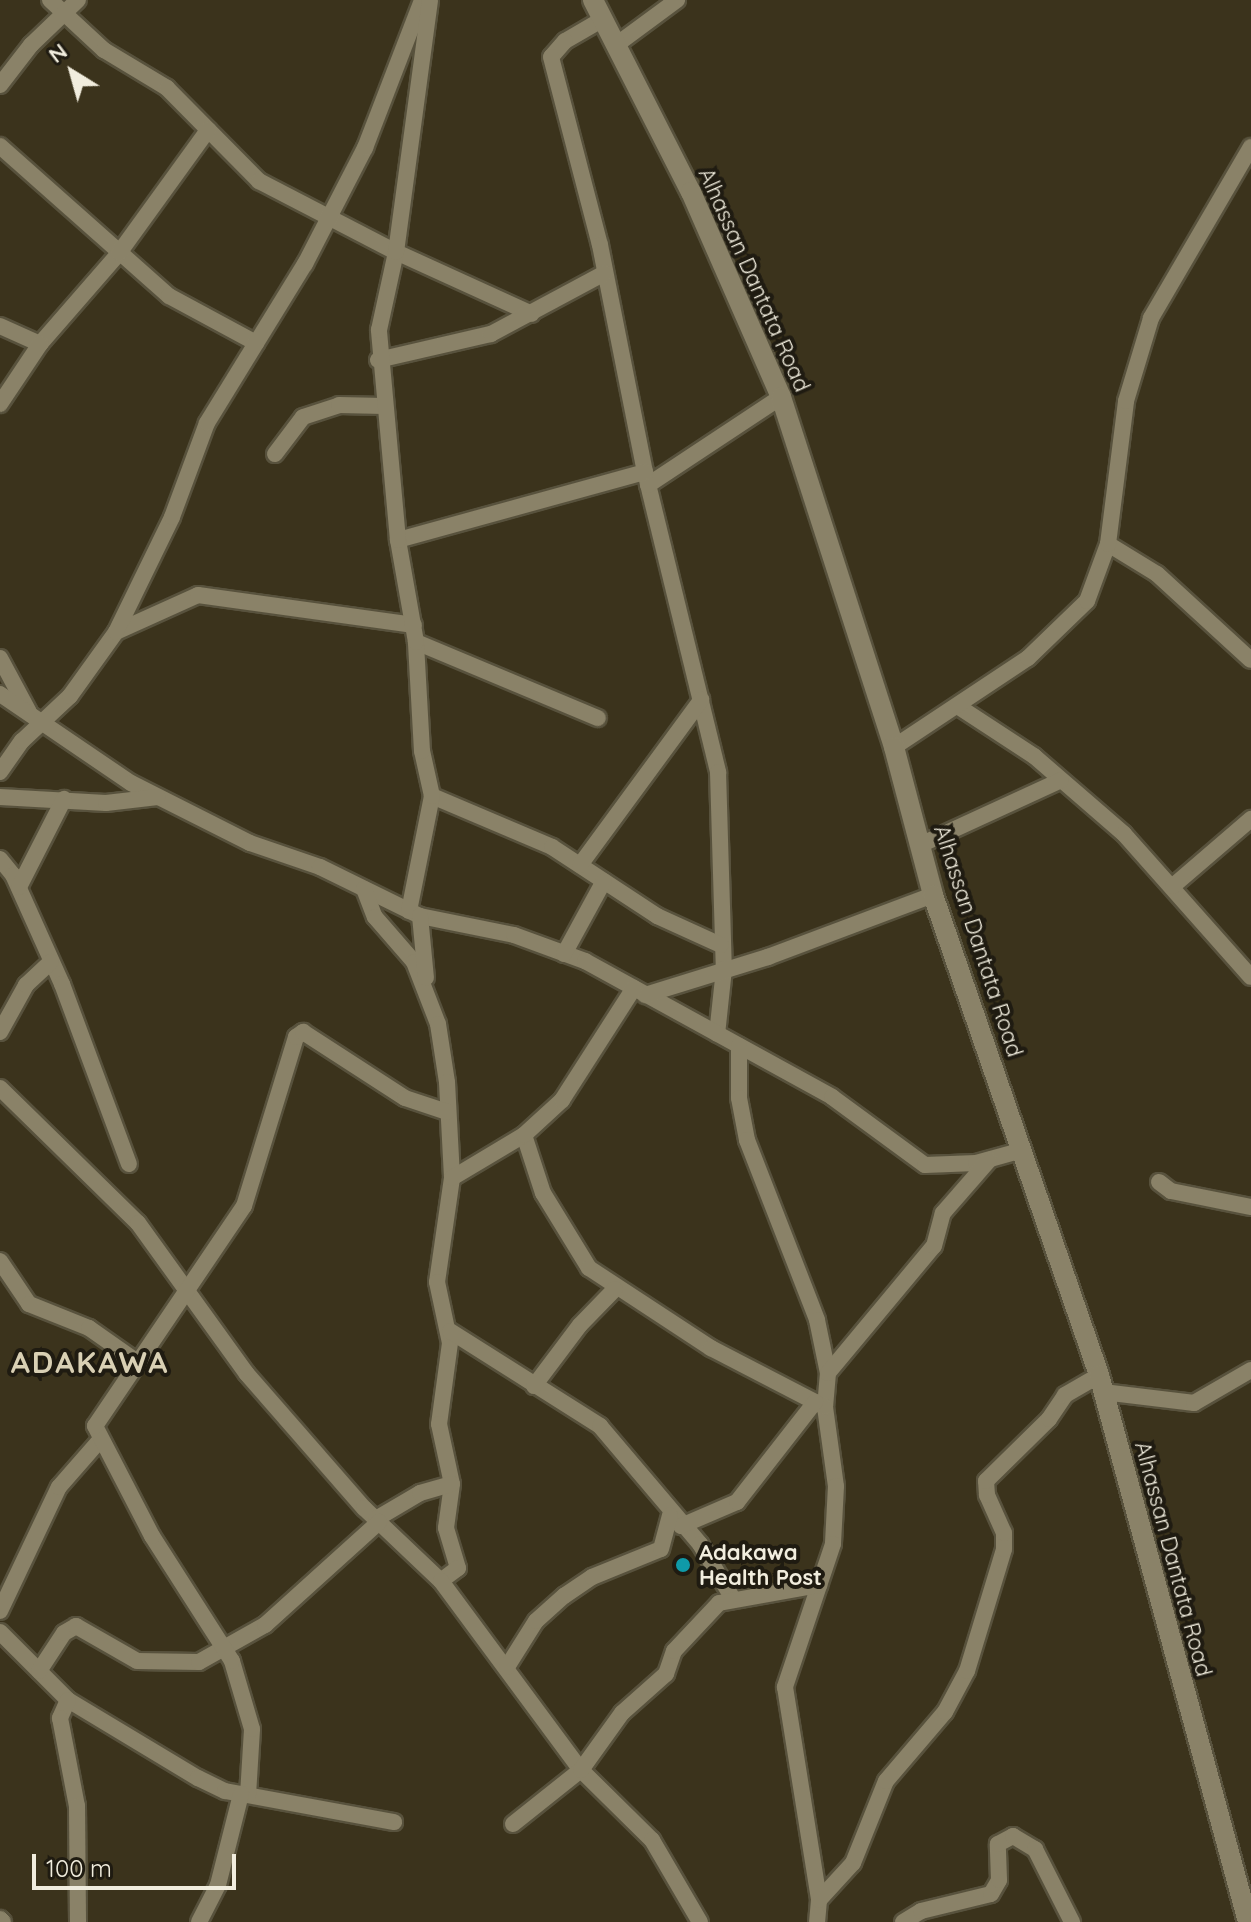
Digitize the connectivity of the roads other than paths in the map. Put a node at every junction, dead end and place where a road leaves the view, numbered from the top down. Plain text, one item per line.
1 (50, 0) edge
2 (78, 0) edge
3 (422, 0) edge
4 (430, 0) edge
5 (593, 0) edge
6 (677, 0) edge
7 (64, 13) junction
8 (603, 19) junction
9 (616, 45) junction
10 (0, 85) edge
11 (208, 130) junction
12 (0, 146) edge
13 (1251, 147) edge
14 (331, 218) junction
15 (396, 252) junction
16 (119, 253) junction
17 (605, 273) junction
18 (532, 314) junction
19 (0, 326) edge
20 (256, 343) junction
21 (40, 344) junction
22 (378, 360) junction
23 (781, 397) junction
24 (0, 404) edge
25 (384, 406) junction
26 (275, 454) dead end
27 (646, 479) junction
28 (398, 540) junction
29 (1108, 544) junction
30 (116, 632) junction
31 (415, 634) junction
32 (0, 658) edge
33 (1251, 660) edge
34 (0, 694) edge
35 (701, 700) junction
36 (959, 707) junction
37 (598, 718) dead end
38 (36, 720) junction
39 (894, 747) junction
40 (0, 772) edge
41 (1061, 780) junction
42 (432, 796) junction
43 (0, 797) edge
44 (158, 797) junction
45 (64, 799) junction
46 (1251, 819) edge
47 (920, 845) junction
48 (0, 859) edge
49 (580, 865) junction
50 (604, 881) junction
51 (1173, 886) junction
52 (19, 887) junction
53 (364, 889) junction
54 (933, 895) junction
55 (415, 913) junction
56 (721, 945) junction
57 (564, 954) junction
58 (51, 962) junction
59 (724, 969) junction
60 (1251, 977) edge
61 (426, 991) junction
62 (639, 992) junction
63 (0, 1032) edge
64 (717, 1034) junction
65 (739, 1046) junction
66 (0, 1088) edge
67 (447, 1112) junction
68 (524, 1135) junction
69 (1023, 1150) junction
70 (989, 1160) junction
71 (129, 1164) dead end
72 (452, 1178) junction
73 (1159, 1182) dead end
74 (1251, 1207) edge
75 (0, 1261) edge
76 (184, 1287) junction
77 (615, 1289) junction
78 (450, 1331) junction
79 (136, 1361) junction
80 (1251, 1370) edge
81 (828, 1373) junction
82 (1101, 1384) junction
83 (534, 1386) junction
84 (820, 1405) junction
85 (101, 1439) junction
86 (452, 1484) junction
87 (378, 1520) junction
88 (676, 1520) junction
89 (441, 1581) junction
90 (819, 1585) junction
91 (732, 1597) junction
92 (0, 1611) edge
93 (0, 1632) edge
94 (225, 1648) junction
95 (507, 1667) junction
96 (39, 1671) junction
97 (68, 1700) junction
98 (581, 1770) junction
99 (244, 1795) junction
100 (394, 1822) dead end
101 (513, 1824) dead end
102 (819, 1900) junction
103 (78, 1922) edge
104 (199, 1922) edge
105 (700, 1922) edge
106 (817, 1922) edge
107 (903, 1922) edge
108 (1072, 1922) edge
109 (1247, 1922) edge

1 - 7 street
2 - 7 street
3 - 14 street
4 - 15 street
5 - 8 street, Alhassan Dantata Road
6 - 9 street
7 - 10 street
7 - 11 street
8 - 9 street, Alhassan Dantata Road
8 - 17 street
9 - 23 street, Alhassan Dantata Road
11 - 14 street
11 - 16 street
12 - 16 street
13 - 29 street
14 - 15 street
14 - 20 street
15 - 18 street
15 - 22 street
16 - 20 street
16 - 21 street
17 - 18 street
17 - 27 street
18 - 22 street
19 - 21 street
20 - 30 street
21 - 24 street
22 - 25 street
23 - 27 street
23 - 39 street, Alhassan Dantata Road
25 - 26 street
25 - 28 street
27 - 28 street
27 - 35 street
28 - 31 street
29 - 33 street
29 - 36 street
30 - 31 street
30 - 38 street
31 - 37 street
31 - 42 street
32 - 38 street
34 - 38 street
35 - 49 street
35 - 56 street
36 - 39 street
36 - 41 street
38 - 40 street
38 - 44 street
39 - 47 street, Alhassan Dantata Road
41 - 47 street
41 - 51 street
42 - 49 street
42 - 55 street
43 - 45 street
44 - 45 street
44 - 53 street
45 - 52 street
46 - 51 street
47 - 54 street, Alhassan Dantata Road
48 - 52 street
49 - 50 street
50 - 56 street
50 - 57 street
51 - 60 street
52 - 58 street
53 - 55 street
53 - 61 street
54 - 59 street
54 - 69 street, Alhassan Dantata Road
55 - 57 street
55 - 61 street
56 - 59 street
57 - 62 street
58 - 63 street
58 - 71 street
59 - 62 street
59 - 64 street
61 - 67 street
62 - 64 street
62 - 68 street
64 - 65 street
65 - 70 street
65 - 81 street
66 - 76 street
67 - 72 street
67 - 76 street
68 - 72 street
68 - 77 street
69 - 70 street
69 - 82 street, Alhassan Dantata Road
70 - 81 street
72 - 78 street
73 - 74 street
75 - 79 street
76 - 79 street
76 - 87 street
77 - 83 street
77 - 84 street
78 - 83 street
78 - 86 street
79 - 85 street
80 - 82 street
81 - 84 street
82 - 102 street
82 - 109 street, Alhassan Dantata Road
83 - 88 street
84 - 88 street
84 - 90 street
85 - 92 street
85 - 94 street
86 - 87 street
86 - 89 street
87 - 89 street
87 - 94 street
88 - 91 street
88 - 95 street
89 - 95 street
90 - 91 street
90 - 102 street
91 - 98 street
93 - 96 street
94 - 96 street
94 - 99 street
95 - 98 street
96 - 97 street
97 - 99 street
97 - 103 street
98 - 101 street
98 - 105 street
99 - 100 street
99 - 104 street
102 - 106 street
107 - 108 street

